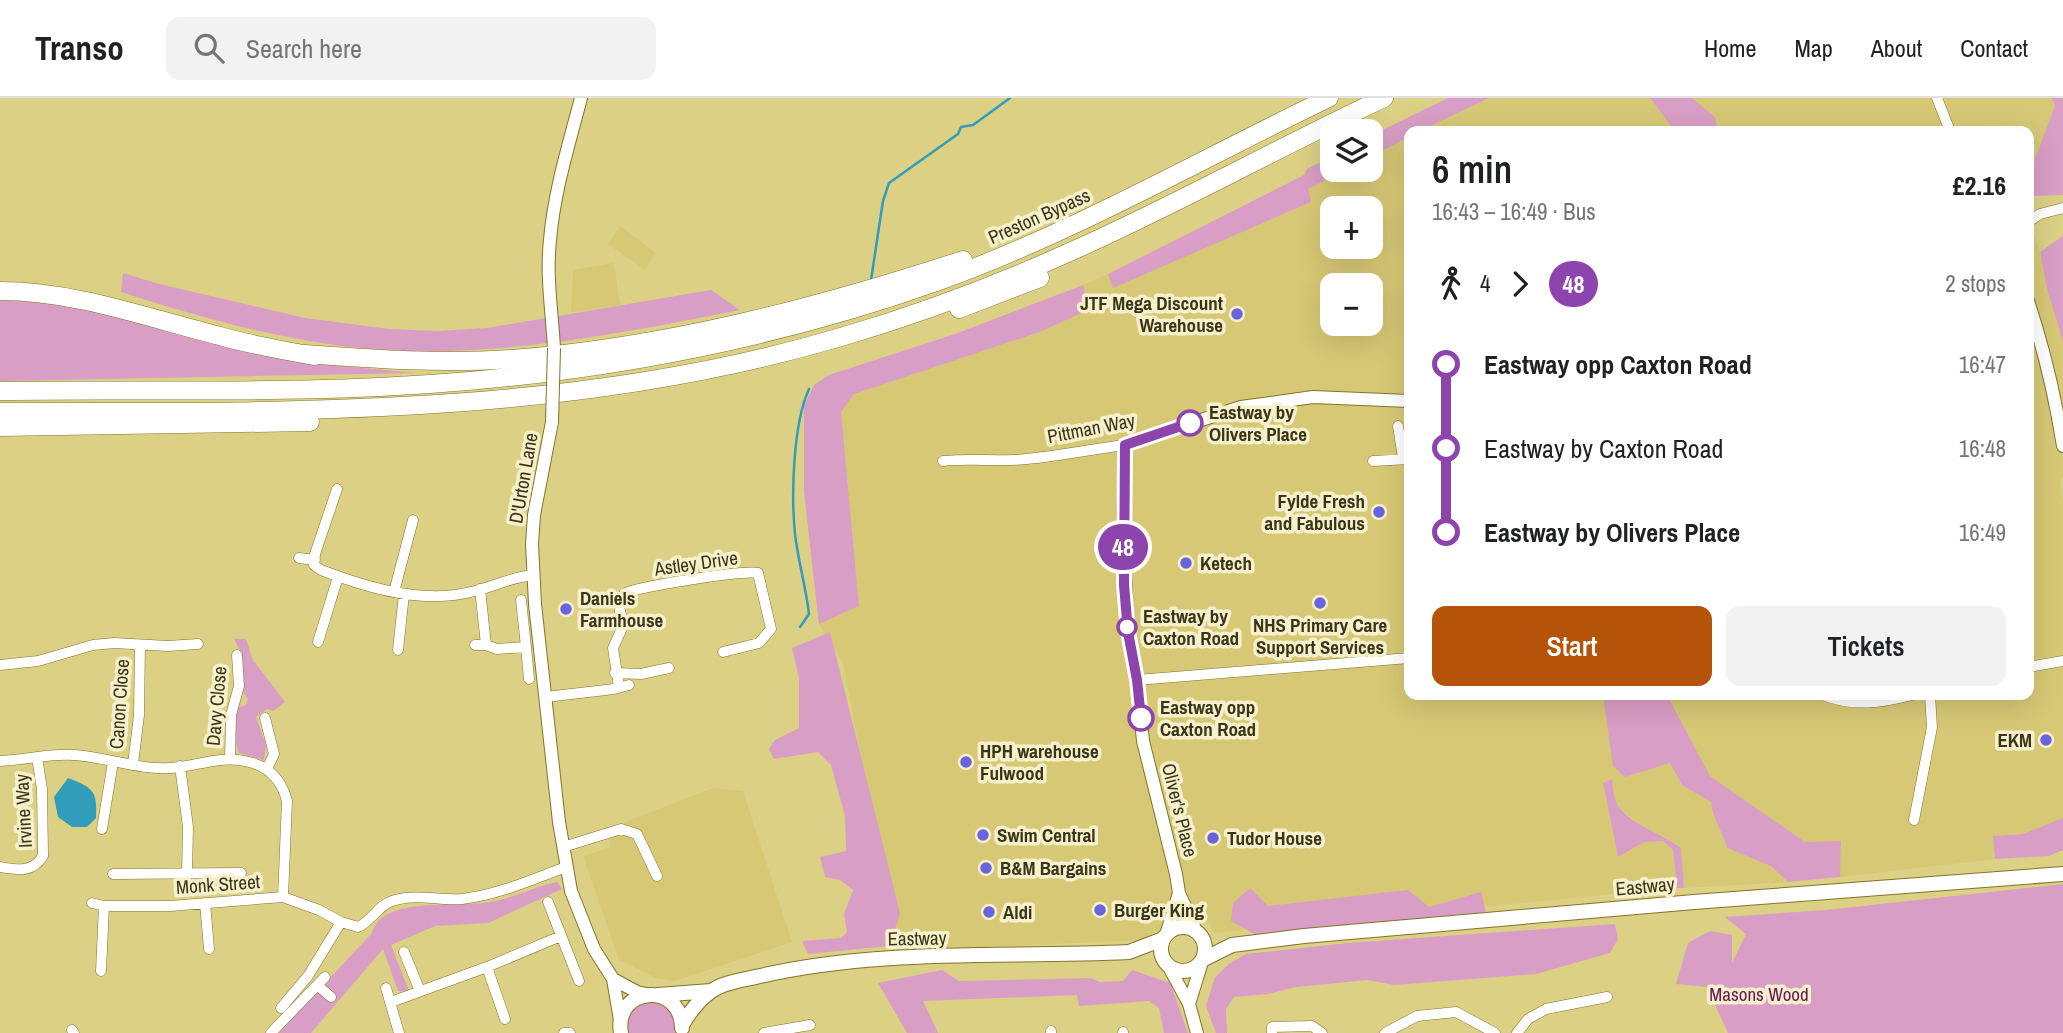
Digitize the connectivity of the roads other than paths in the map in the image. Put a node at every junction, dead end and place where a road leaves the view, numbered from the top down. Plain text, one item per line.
1 (581, 98) edge
2 (1329, 98) edge
3 (1385, 98) edge
4 (1937, 98) edge
5 (1354, 119) edge
6 (1948, 126) edge
7 (1320, 139) edge
8 (2063, 208) edge
9 (1105, 211) junction
10 (2034, 214) edge
11 (2040, 214) junction
12 (2034, 218) edge
13 (0, 291) edge
14 (2034, 320) edge
15 (752, 335) junction
16 (305, 354) junction
17 (0, 391) edge
18 (1404, 401) edge
19 (0, 412) edge
20 (1398, 426) dead end
21 (0, 427) edge
22 (1125, 445) junction
23 (2063, 446) edge
24 (1404, 450) edge
25 (1404, 458) edge
26 (943, 461) dead end
27 (1373, 461) dead end
28 (337, 489) dead end
29 (413, 520) dead end
30 (299, 558) dead end
31 (314, 560) junction
32 (533, 575) junction
33 (338, 577) junction
34 (480, 589) junction
35 (399, 593) junction
36 (521, 600) dead end
37 (318, 642) dead end
38 (198, 644) dead end
39 (140, 645) junction
40 (475, 645) dead end
41 (486, 645) junction
42 (526, 647) junction
43 (398, 650) dead end
44 (723, 652) dead end
45 (237, 655) dead end
46 (1404, 657) edge
47 (2063, 661) edge
48 (0, 665) edge
49 (2034, 666) edge
50 (669, 668) dead end
51 (615, 673) junction
52 (529, 679) dead end
53 (1137, 680) junction
54 (546, 697) junction
55 (1844, 700) edge
56 (1887, 700) edge
57 (1930, 700) edge
58 (265, 718) dead end
59 (37, 757) junction
60 (230, 759) junction
61 (0, 761) edge
62 (113, 762) junction
63 (133, 764) junction
64 (180, 766) junction
65 (267, 769) junction
66 (1914, 820) dead end
67 (102, 828) dead end
68 (563, 847) junction
69 (0, 867) edge
70 (566, 867) junction
71 (241, 873) dead end
72 (113, 874) dead end
73 (187, 874) junction
74 (2063, 874) edge
75 (657, 876) dead end
76 (1179, 893) junction
77 (283, 897) junction
78 (548, 902) dead end
79 (92, 903) dead end
80 (205, 903) junction
81 (104, 906) junction
82 (341, 922) junction
83 (1198, 933) junction
84 (561, 936) junction
85 (1164, 937) junction
86 (1232, 945) junction
87 (209, 949) dead end
88 (404, 952) dead end
89 (1129, 952) junction
90 (1203, 960) junction
91 (1167, 966) junction
92 (487, 967) junction
93 (101, 971) dead end
94 (613, 979) junction
95 (579, 981) dead end
96 (386, 988) dead end
97 (420, 991) junction
98 (710, 991) junction
99 (654, 995) junction
100 (331, 997) dead end
101 (1607, 997) dead end
102 (391, 1002) junction
103 (1189, 1004) junction
104 (281, 1008) dead end
105 (505, 1019) dead end
106 (810, 1025) dead end
107 (620, 1027) edge
108 (682, 1029) edge
109 (271, 1033) edge
110 (399, 1033) edge
111 (564, 1033) edge
112 (570, 1033) edge
113 (764, 1033) edge
114 (1197, 1033) edge
115 (1272, 1033) edge
116 (1322, 1033) edge
117 (1385, 1033) edge
118 (1495, 1033) edge
119 (1517, 1033) edge

1 - 32 street, D'Urton Lane, bridge
2 - 9 highway, Preston Bypass
3 - 5 highway
3 - 19 highway
4 - 6 street
7 - 21 highway
8 - 11 street
9 - 15 highway, Preston Bypass
9 - 16 highway
10 - 11 street
11 - 12 street
13 - 16 highway
14 - 23 street
15 - 16 highway
15 - 17 highway
18 - 22 street, Pittman Way
20 - 24 street
22 - 26 street, Pittman Way
22 - 53 street, Oliver's Place
25 - 27 street
28 - 31 street
29 - 35 street
30 - 31 street
31 - 33 street
32 - 34 street
32 - 54 street, D'Urton Lane
33 - 35 street
33 - 37 street
34 - 35 street
34 - 41 street
35 - 43 street
36 - 42 street
38 - 39 street, Canon Close
39 - 48 street, Canon Close
39 - 63 street, Canon Close
40 - 41 street
41 - 42 street
42 - 52 street
44 - 51 street, Astley Drive
45 - 60 street, Davy Close
46 - 53 street
47 - 49 street
50 - 51 street
51 - 54 street, Astley Drive
53 - 76 street, Oliver's Place
54 - 68 street, D'Urton Lane
55 - 56 street
57 - 66 street
58 - 65 street
59 - 61 street
59 - 62 street
59 - 69 street, Irvine Way
60 - 64 street
60 - 65 street
62 - 63 street
62 - 67 street
63 - 64 street
64 - 73 street
65 - 77 street
68 - 70 street, D'Urton Lane
68 - 75 street
70 - 82 street, Monk Street
70 - 94 street, D'Urton Lane
71 - 73 street
72 - 73 street
74 - 86 main road, Eastway
76 - 83 street, Oliver's Place
76 - 85 street, Oliver's Place
77 - 80 street, Monk Street
77 - 82 street, Monk Street
78 - 84 street
79 - 81 street, Monk Street
80 - 81 street, Monk Street
80 - 87 street
81 - 93 street
82 - 104 street
83 - 85 main road
83 - 86 main road, Eastway
83 - 90 main road
84 - 92 street
84 - 95 street
85 - 89 main road, Eastway
85 - 91 main road
86 - 90 main road, Eastway
88 - 97 street
89 - 91 main road, Eastway
89 - 98 main road, Eastway
90 - 91 main road
90 - 103 street
91 - 103 street
92 - 97 street
92 - 105 street
94 - 99 street
94 - 107 street, D'Urton Lane
96 - 102 street
97 - 102 street
98 - 99 main road, Eastway
98 - 108 main road
99 - 107 main road
99 - 108 main road
100 - 109 street
101 - 119 street
102 - 110 street
103 - 114 street
106 - 113 street
111 - 112 street
115 - 116 street
117 - 118 street

